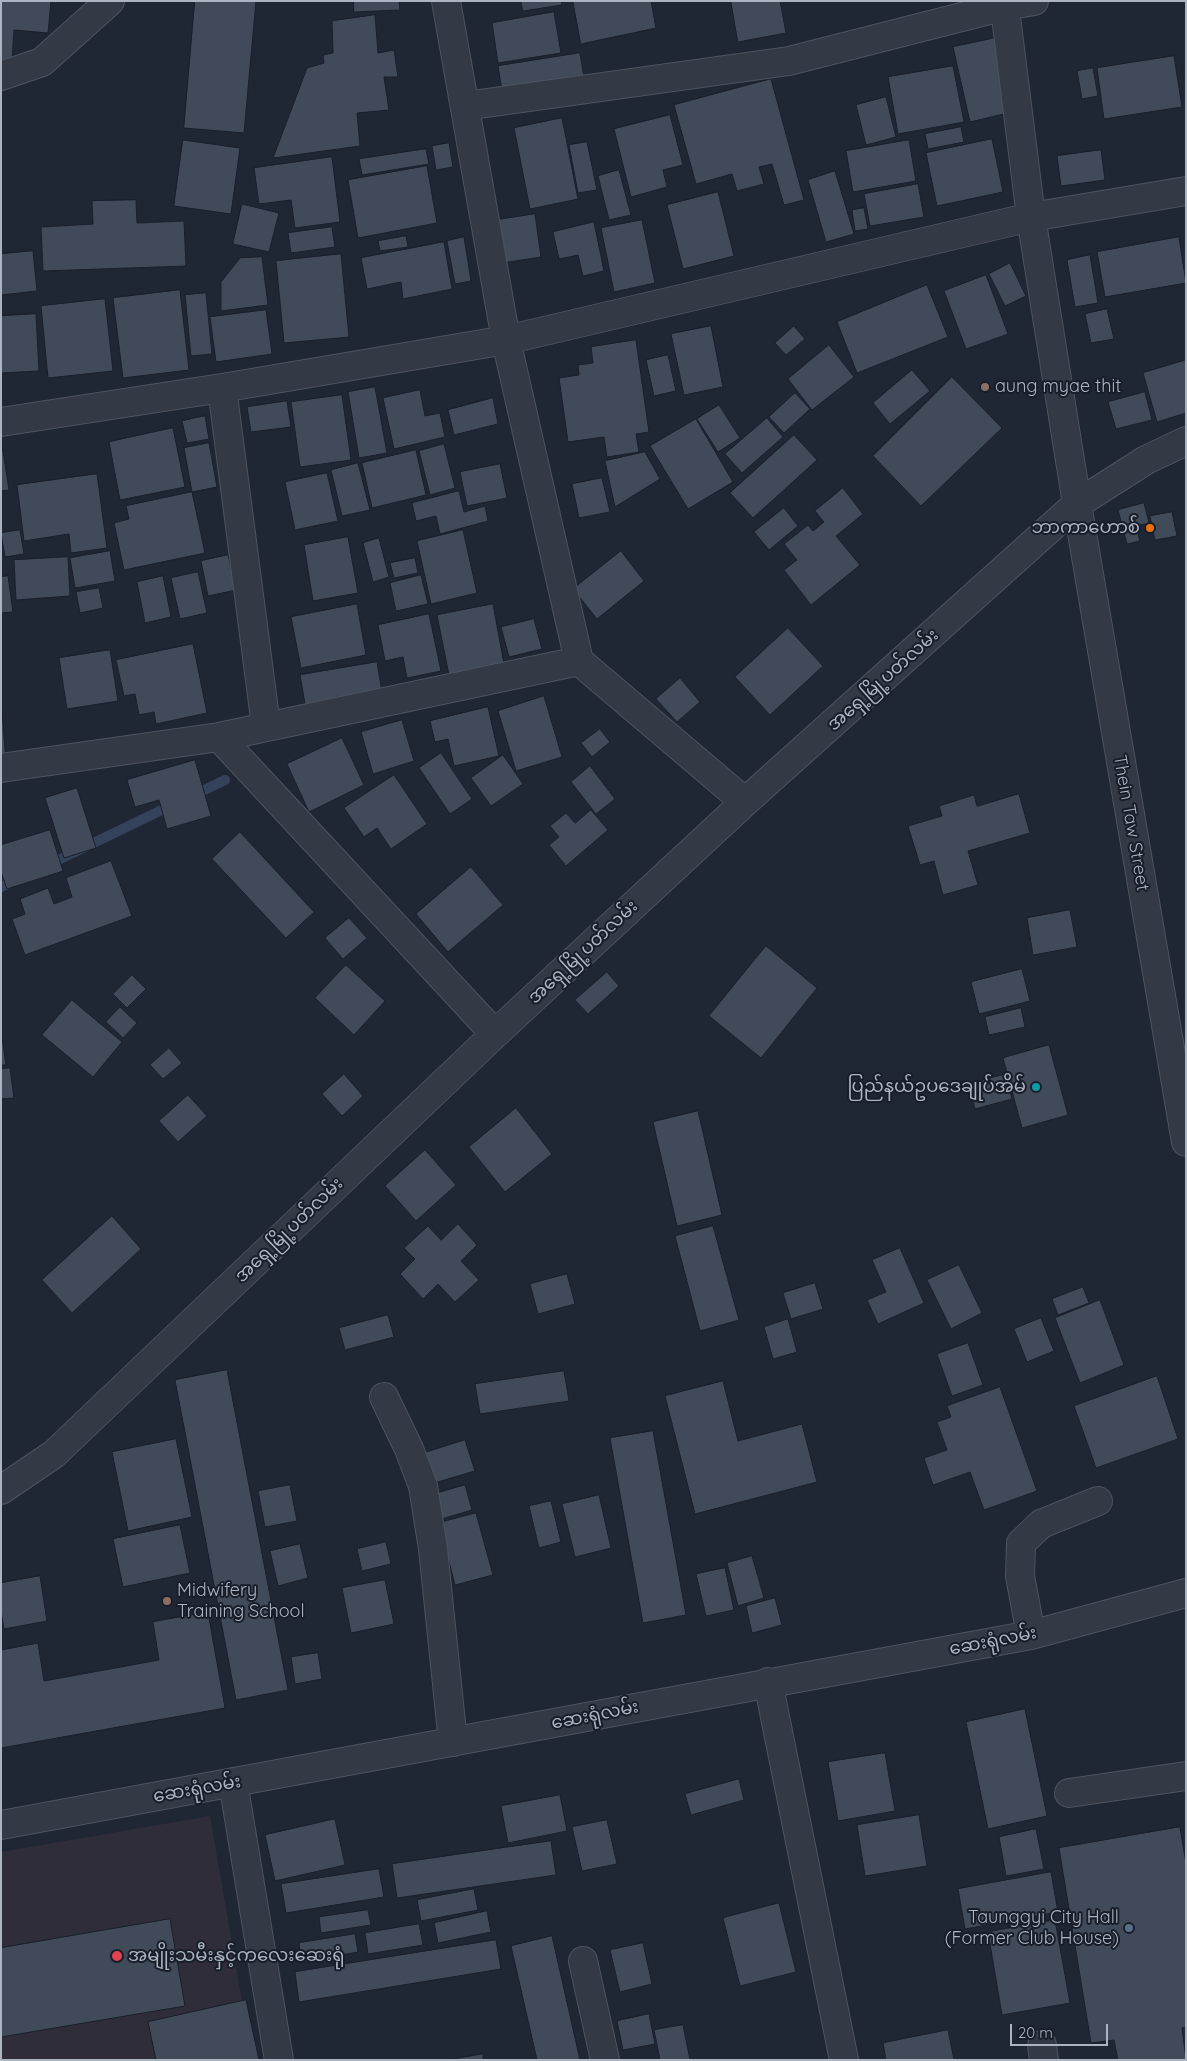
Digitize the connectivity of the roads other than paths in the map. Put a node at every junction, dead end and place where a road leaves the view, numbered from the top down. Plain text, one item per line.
1 (110, 1) edge
2 (446, 1) edge
3 (1034, 1) edge
4 (1004, 4) edge
5 (1, 76) edge
6 (465, 106) junction
7 (1186, 191) edge
8 (1031, 217) junction
9 (506, 340) junction
10 (222, 388) junction
11 (1, 422) edge
12 (1186, 441) edge
13 (1077, 504) junction
14 (579, 661) junction
15 (266, 726) junction
16 (219, 737) junction
17 (1, 768) edge
18 (745, 802) junction
19 (495, 1034) junction
20 (1186, 1142) edge
21 (384, 1397) dead end
22 (1, 1490) edge
23 (1098, 1501) dead end
24 (1186, 1593) edge
25 (1031, 1635) junction
26 (768, 1682) junction
27 (453, 1742) junction
28 (1186, 1776) edge
29 (233, 1782) junction
30 (1069, 1793) dead end
31 (1, 1825) edge
32 (583, 1961) dead end
33 (279, 2060) edge
34 (605, 2060) edge
35 (844, 2060) edge

1 - 5 street
2 - 6 street
3 - 4 street
4 - 6 street
4 - 8 street, Thein Taw Street
6 - 9 street
7 - 8 street
8 - 9 street
8 - 13 street, Thein Taw Street
9 - 10 street
9 - 14 street
10 - 11 street
10 - 15 street
12 - 13 street, အရှေ့မြို့ပတ်လမ်း
13 - 18 street, အရှေ့မြို့ပတ်လမ်း
13 - 20 street, Thein Taw Street
14 - 15 street
14 - 18 street
15 - 16 street
16 - 17 street
16 - 19 street
18 - 19 street, အရှေ့မြို့ပတ်လမ်း
19 - 22 street, အရှေ့မြို့ပတ်လမ်း
21 - 27 street
23 - 25 street
24 - 25 street, ဆေးရုံလမ်း
25 - 26 street, ဆေးရုံလမ်း
26 - 27 street, ဆေးရုံလမ်း
26 - 35 street
27 - 29 street, ဆေးရုံလမ်း
28 - 30 street
29 - 31 street, ဆေးရုံလမ်း
29 - 33 street
32 - 34 street

